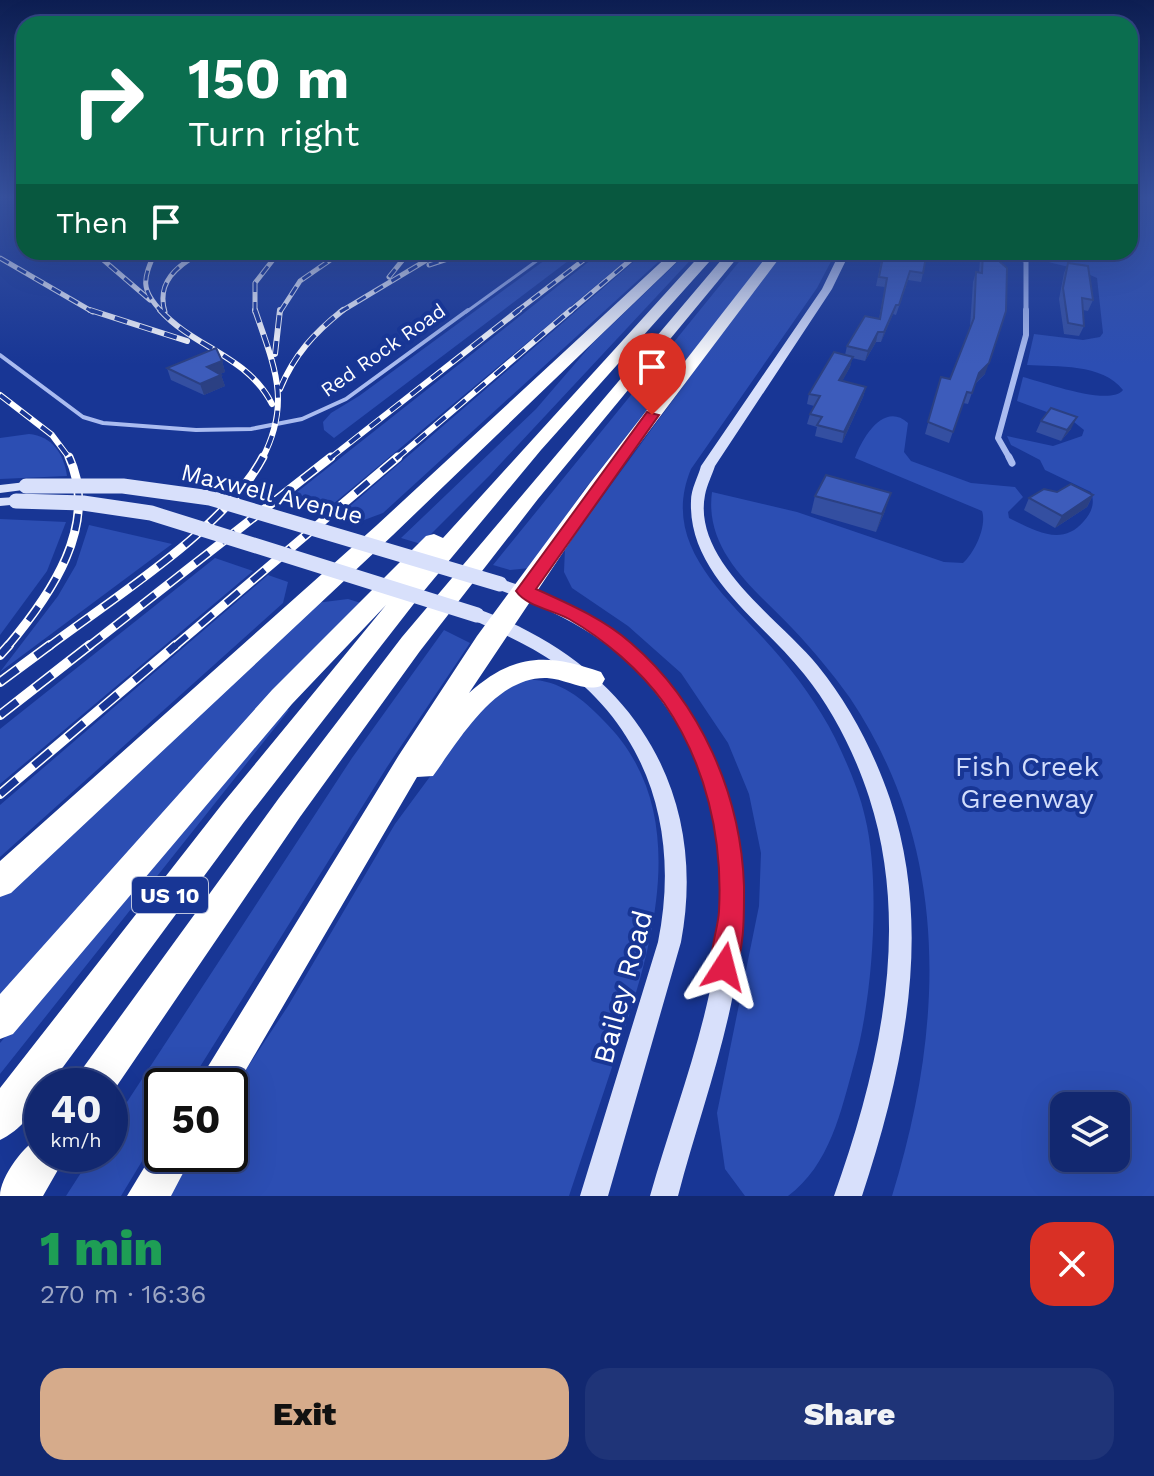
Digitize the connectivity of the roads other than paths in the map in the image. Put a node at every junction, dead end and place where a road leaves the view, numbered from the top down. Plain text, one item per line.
1 (538, 260) edge
2 (671, 260) edge
3 (704, 260) edge
4 (728, 260) edge
5 (771, 260) edge
6 (841, 260) edge
7 (1026, 260) edge
8 (0, 355) edge
9 (551, 429) junction
10 (1012, 463) dead end
11 (0, 489) edge
12 (8, 502) edge
13 (370, 544) junction
14 (339, 571) junction
15 (525, 591) junction
16 (488, 619) junction
17 (592, 679) junction
18 (341, 878) junction
19 (0, 882) edge
20 (0, 1021) edge
21 (107, 1068) edge
22 (226, 1068) edge
23 (0, 1120) edge
24 (35, 1172) edge
25 (162, 1172) edge
26 (18, 1196) edge
27 (148, 1196) edge
28 (594, 1196) edge
29 (664, 1196) edge
30 (848, 1196) edge

1 - 8 lane, Red Rock Road
2 - 13 highway
3 - 9 highway, US 10
4 - 21 highway, US 10
5 - 15 highway
6 - 30 main road
7 - 10 street
9 - 20 highway
9 - 23 highway, US 10
11 - 13 main road, Maxwell Avenue, bridge
12 - 14 main road, Maxwell Avenue, bridge
13 - 14 highway
13 - 15 main road, Maxwell Avenue, bridge
14 - 16 main road, Maxwell Avenue, bridge
14 - 19 highway
15 - 16 highway
15 - 29 main road
16 - 17 main road, Bailey Road
16 - 18 highway
17 - 18 highway
17 - 28 main road, Bailey Road
18 - 22 highway
24 - 26 highway
25 - 27 highway

